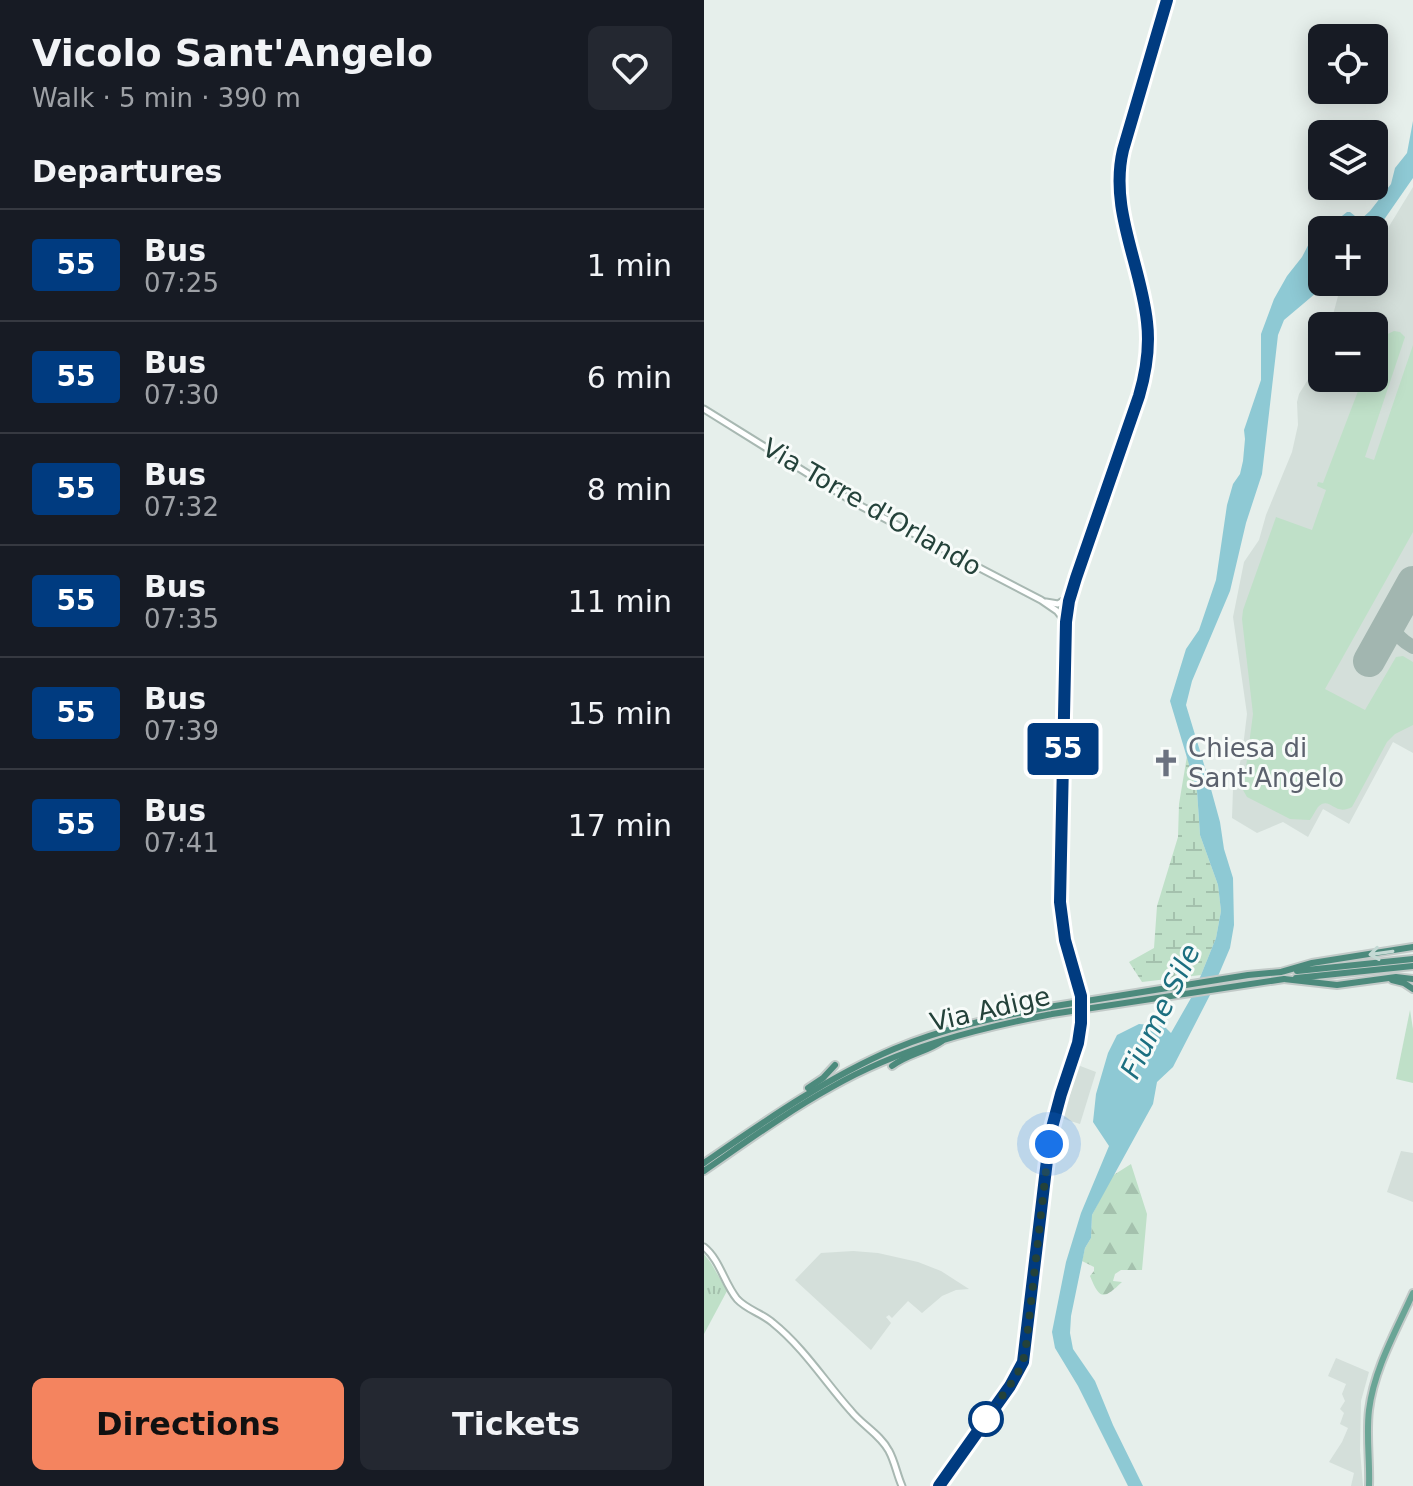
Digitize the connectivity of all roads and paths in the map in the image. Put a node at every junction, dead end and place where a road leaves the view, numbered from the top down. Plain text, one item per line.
1 (1167, 0) edge
2 (704, 409) edge
3 (1071, 596) junction
4 (1056, 608) junction
5 (1068, 610) junction
6 (1066, 622) junction
7 (1413, 947) edge
8 (1413, 959) edge
9 (1413, 966) edge
10 (1283, 976) junction
11 (1388, 979) junction
12 (1413, 979) edge
13 (1413, 989) edge
14 (1050, 1010) junction
15 (948, 1038) junction
16 (835, 1065) dead end
17 (892, 1066) dead end
18 (785, 1107) junction
19 (704, 1163) edge
20 (704, 1171) edge
21 (704, 1247) edge
22 (1413, 1293) edge
23 (902, 1486) edge
24 (939, 1486) edge
25 (1369, 1486) edge

1 - 3 street
2 - 4 street, Via Torre d'Orlando
3 - 4 street
3 - 5 street
4 - 5 street
4 - 6 street, Via Torre d'Orlando
5 - 6 street
6 - 24 street
7 -> 10 highway
8 - 10 highway, Via Adige
9 - 10 highway, Via Adige
10 - 11 highway
10 - 14 highway, Via Adige, bridge
11 - 12 highway
11 - 13 highway
14 - 15 highway, Via Adige
14 - 18 highway, Via Adige
15 - 17 highway
15 - 20 highway, Via Adige
16 - 18 highway
18 - 19 highway, Via Adige
21 - 23 street
22 - 25 main road

